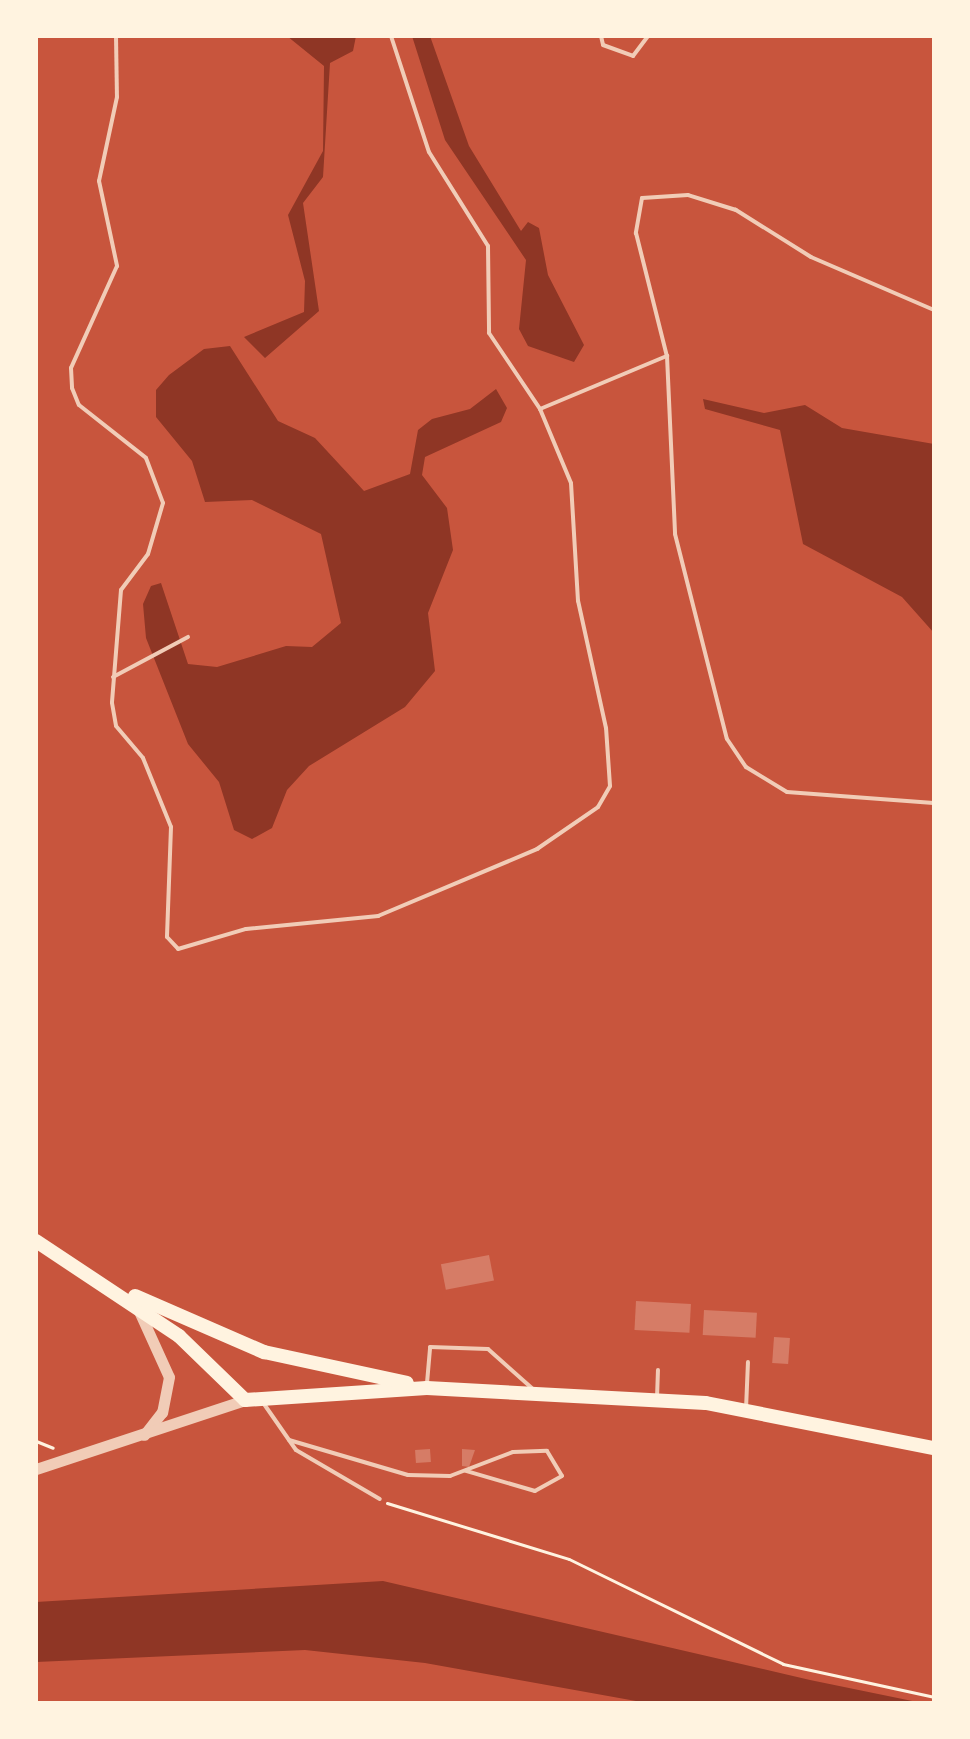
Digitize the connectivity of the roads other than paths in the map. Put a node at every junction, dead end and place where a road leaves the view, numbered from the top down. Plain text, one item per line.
1 (116, 36) edge
2 (391, 36) edge
3 (601, 36) edge
4 (648, 36) edge
5 (934, 310) edge
6 (667, 356) junction
7 (540, 409) junction
8 (188, 637) dead end
9 (113, 677) junction
10 (934, 803) edge
11 (36, 1241) edge
12 (104, 1283) junction
13 (135, 1303) junction
14 (748, 1362) dead end
15 (658, 1370) dead end
16 (427, 1388) junction
17 (539, 1394) junction
18 (261, 1398) junction
19 (245, 1400) junction
20 (657, 1400) junction
21 (746, 1411) junction
22 (143, 1435) junction
23 (289, 1440) junction
24 (934, 1448) edge
25 (36, 1469) edge
26 (466, 1471) junction
27 (380, 1499) road end

1 - 9 lane
2 - 7 lane
3 - 4 lane
5 - 6 lane
6 - 7 lane
6 - 10 lane
7 - 9 lane
8 - 9 lane
11 - 12 main road
12 - 13 main road
12 - 16 main road
13 - 19 main road
13 - 22 street
14 - 21 lane
15 - 20 lane
16 - 17 main road
16 - 17 lane
16 - 18 main road
17 - 20 main road
18 - 19 main road
18 - 23 lane
19 - 22 street
20 - 21 main road
21 - 24 main road
22 - 25 street
23 - 26 lane
23 - 27 lane
26 - 26 lane

